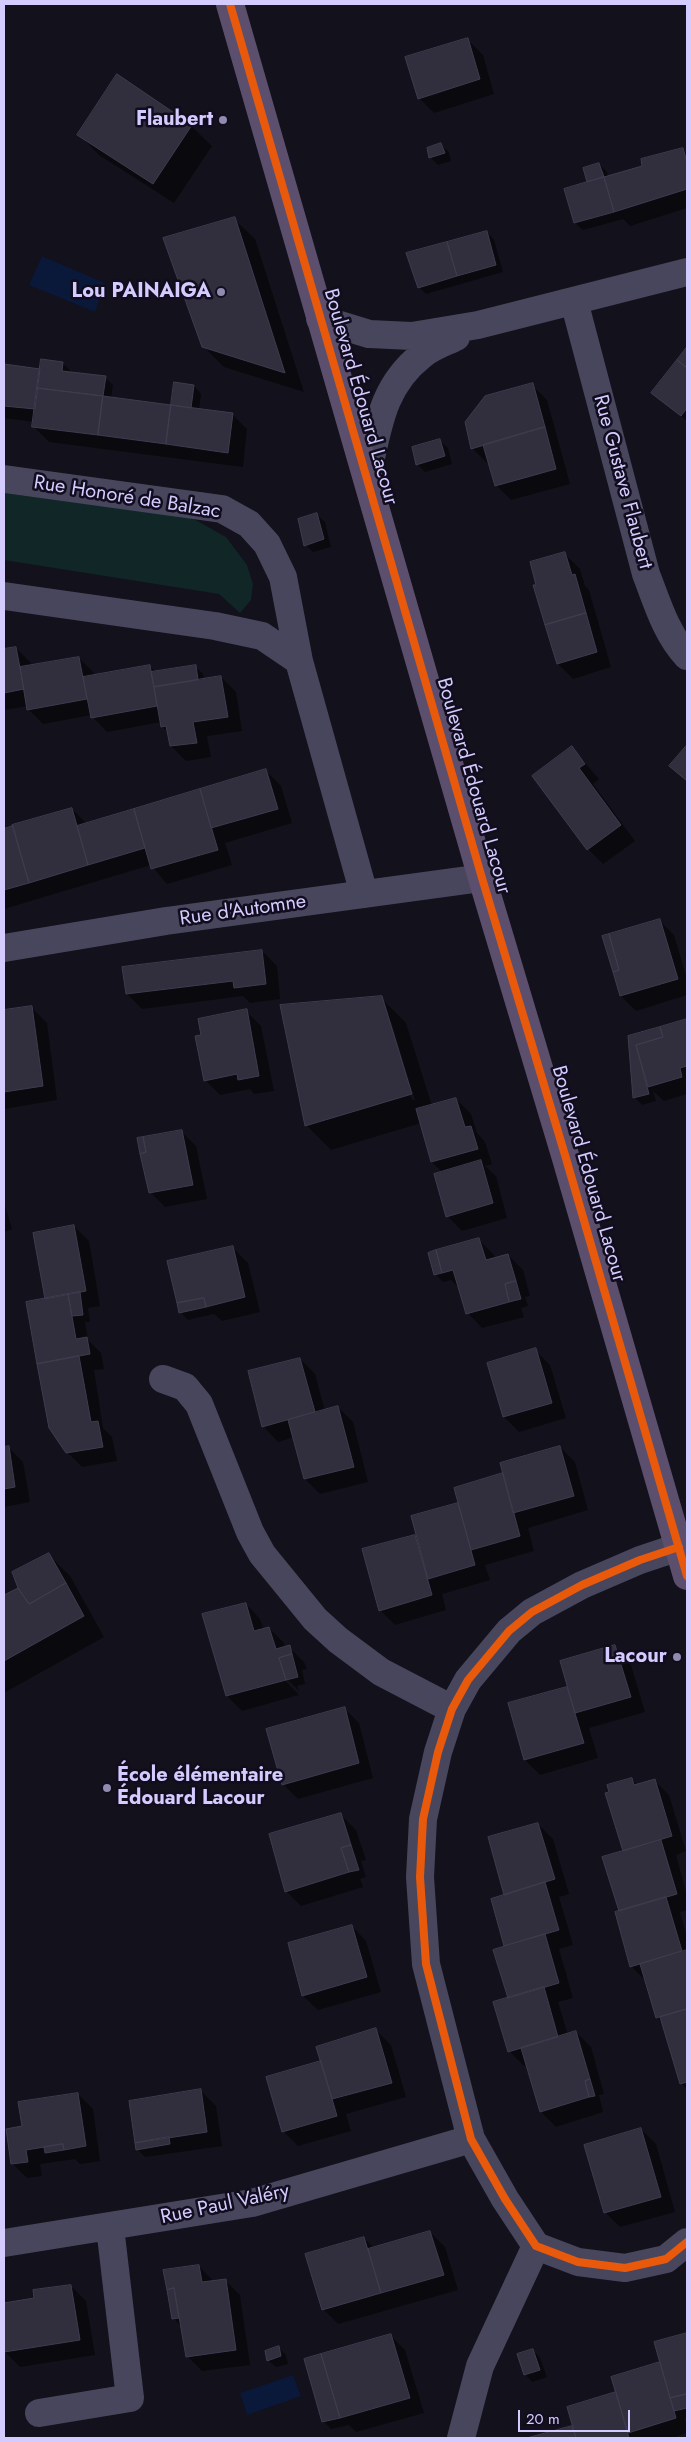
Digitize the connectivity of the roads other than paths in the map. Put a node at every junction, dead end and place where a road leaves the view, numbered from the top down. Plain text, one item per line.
1 (230, 4) edge
2 (687, 272) edge
3 (574, 301) junction
4 (320, 319) junction
5 (478, 326) junction
6 (367, 476) junction
7 (4, 479) edge
8 (4, 596) edge
9 (687, 656) edge
10 (299, 661) junction
11 (482, 878) junction
12 (364, 894) junction
13 (4, 948) edge
14 (163, 1379) dead end
15 (679, 1547) junction
16 (687, 1576) edge
17 (452, 1709) junction
18 (471, 2138) junction
19 (110, 2227) junction
20 (687, 2242) edge
21 (4, 2244) edge
22 (536, 2246) junction
23 (39, 2413) dead end
24 (461, 2438) edge

1 - 4 main road, Boulevard Édouard Lacour
2 - 3 street
3 - 5 street
3 - 9 street, Rue Gustave Flaubert
4 - 5 street
4 - 6 main road, Boulevard Édouard Lacour
5 - 6 street
6 - 11 main road, Boulevard Édouard Lacour
7 - 10 street, Rue Honoré de Balzac
8 - 10 street
10 - 12 street, Rue Honoré de Balzac
11 - 12 street, Rue d'Automne
11 - 15 main road, Boulevard Édouard Lacour
12 - 13 street, Rue d'Automne
14 - 17 street
15 - 16 main road, Boulevard Édouard Lacour
15 - 17 street
17 - 18 street
18 - 19 street, Rue Paul Valéry
18 - 22 street
19 - 21 street, Rue Paul Valéry
19 - 23 street
20 - 22 street
22 - 24 street

